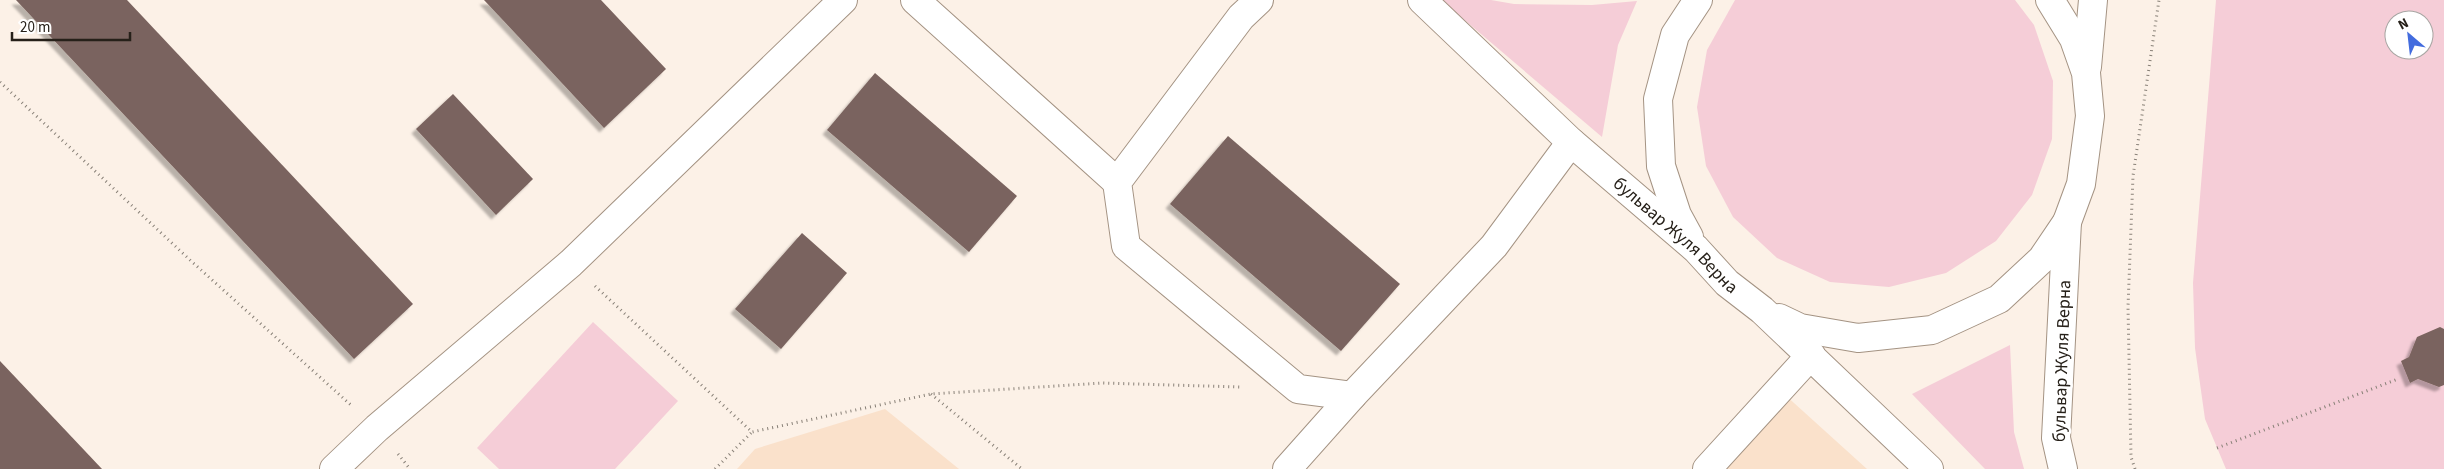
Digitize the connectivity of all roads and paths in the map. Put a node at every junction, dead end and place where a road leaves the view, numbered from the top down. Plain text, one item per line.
1 (843, 0) edge
2 (914, 0) edge
3 (1259, 0) edge
4 (1422, 0) edge
5 (1698, 0) edge
6 (2050, 0) edge
7 (2093, 0) edge
8 (2159, 0) edge
9 (2086, 73) junction
10 (0, 82) edge
11 (1571, 142) junction
12 (1117, 182) junction
13 (2067, 222) junction
14 (1696, 249) junction
15 (571, 263) junction
16 (1762, 310) junction
17 (1811, 355) junction
18 (2398, 379) dead end
19 (1298, 389) junction
20 (931, 394) junction
21 (1352, 396) junction
22 (377, 428) junction
23 (752, 432) junction
24 (2217, 448) dead end
25 (334, 469) edge
26 (715, 469) edge
27 (1022, 469) edge
28 (1287, 469) edge
29 (1708, 469) edge
30 (1930, 469) edge
31 (2063, 469) edge
32 (2136, 469) edge

1 - 15 street
2 - 12 street
3 - 12 street
4 - 11 street, бульвар Жуля Верна
5 - 14 street
6 - 9 street
7 - 9 street
8 - 32 path
9 - 13 street
10 - 22 path
11 - 14 street, бульвар Жуля Верна
11 - 21 street
12 - 19 street
13 - 16 street
13 - 31 street, бульвар Жуля Верна
14 - 16 street, бульвар Жуля Верна
15 - 22 street
15 - 23 path
16 - 17 street, бульвар Жуля Верна
17 - 29 street
17 - 30 street, бульвар Жуля Верна
18 - 24 path
19 - 20 path
19 - 21 street
20 - 23 path
20 - 27 path
21 - 28 street
22 - 25 street
23 - 26 path

